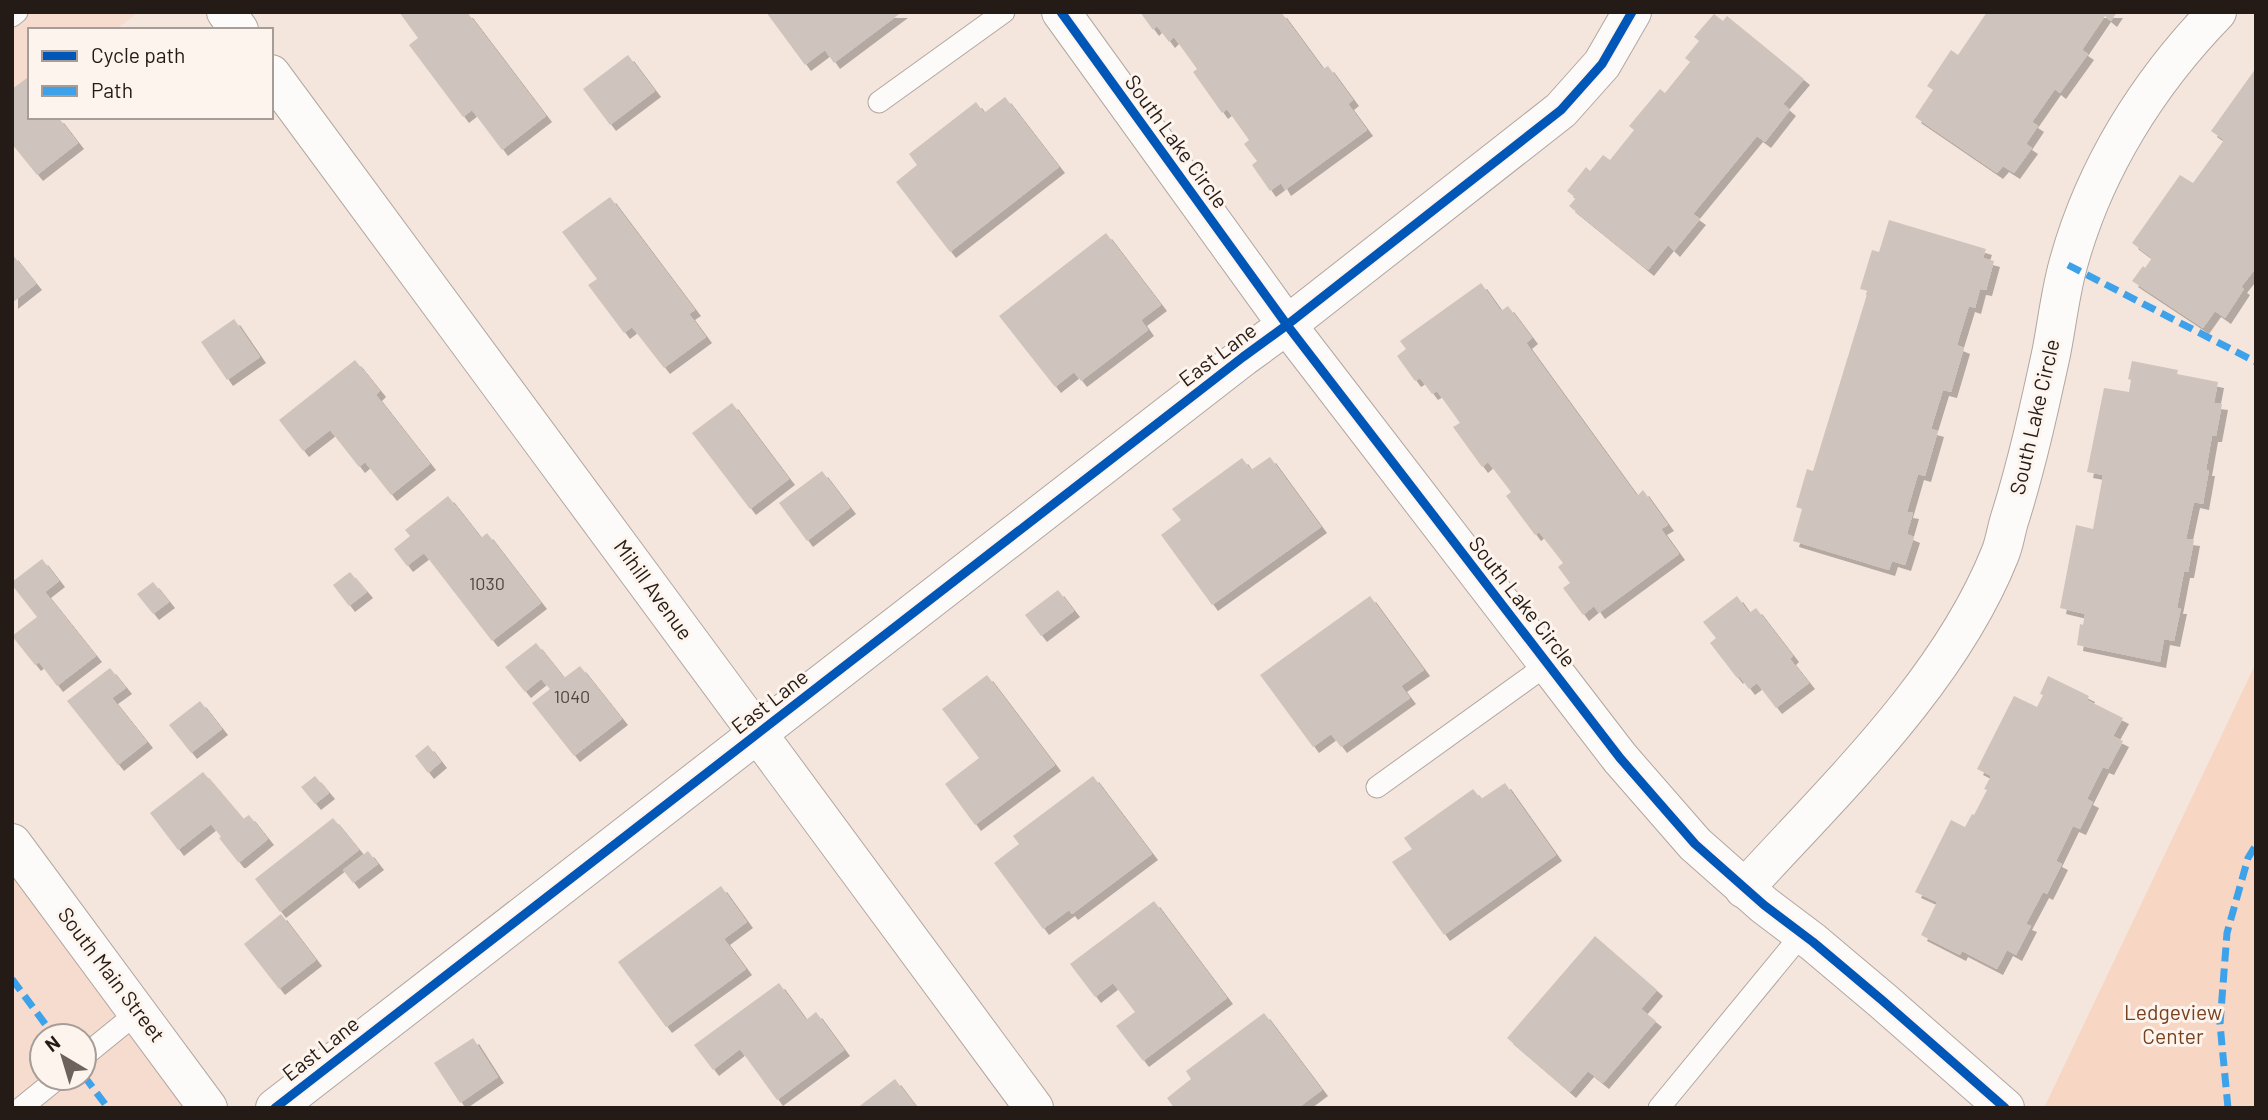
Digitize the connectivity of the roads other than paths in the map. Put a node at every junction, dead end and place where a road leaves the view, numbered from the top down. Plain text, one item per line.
1 (17, 12) edge
2 (226, 12) edge
3 (1004, 12) edge
4 (1061, 12) edge
5 (1632, 12) edge
6 (2217, 12) edge
7 (12, 16) edge
8 (238, 28) edge
9 (273, 77) edge
10 (879, 102) dead end
11 (1287, 325) junction
12 (1548, 664) junction
13 (759, 733) junction
14 (1377, 787) dead end
15 (12, 843) edge
16 (1744, 889) junction
17 (1802, 934) junction
18 (138, 1012) junction
19 (98, 1045) edge
20 (41, 1092) edge
21 (22, 1108) edge
22 (208, 1108) edge
23 (275, 1108) edge
24 (1034, 1108) edge
25 (1659, 1108) edge
26 (2005, 1108) edge

1 - 7 lane
2 - 8 street
3 - 10 lane
4 - 11 street, South Lake Circle
5 - 11 street
6 - 16 street, South Lake Circle
9 - 13 street, Mihill Avenue
11 - 12 street, South Lake Circle
11 - 13 street, East Lane
12 - 14 lane
12 - 16 street, South Lake Circle
13 - 23 street, East Lane
13 - 24 street, Mihill Avenue
15 - 18 street, South Main Street
16 - 17 street
17 - 25 lane
17 - 26 street
18 - 19 lane
18 - 22 street, South Main Street
20 - 21 lane

